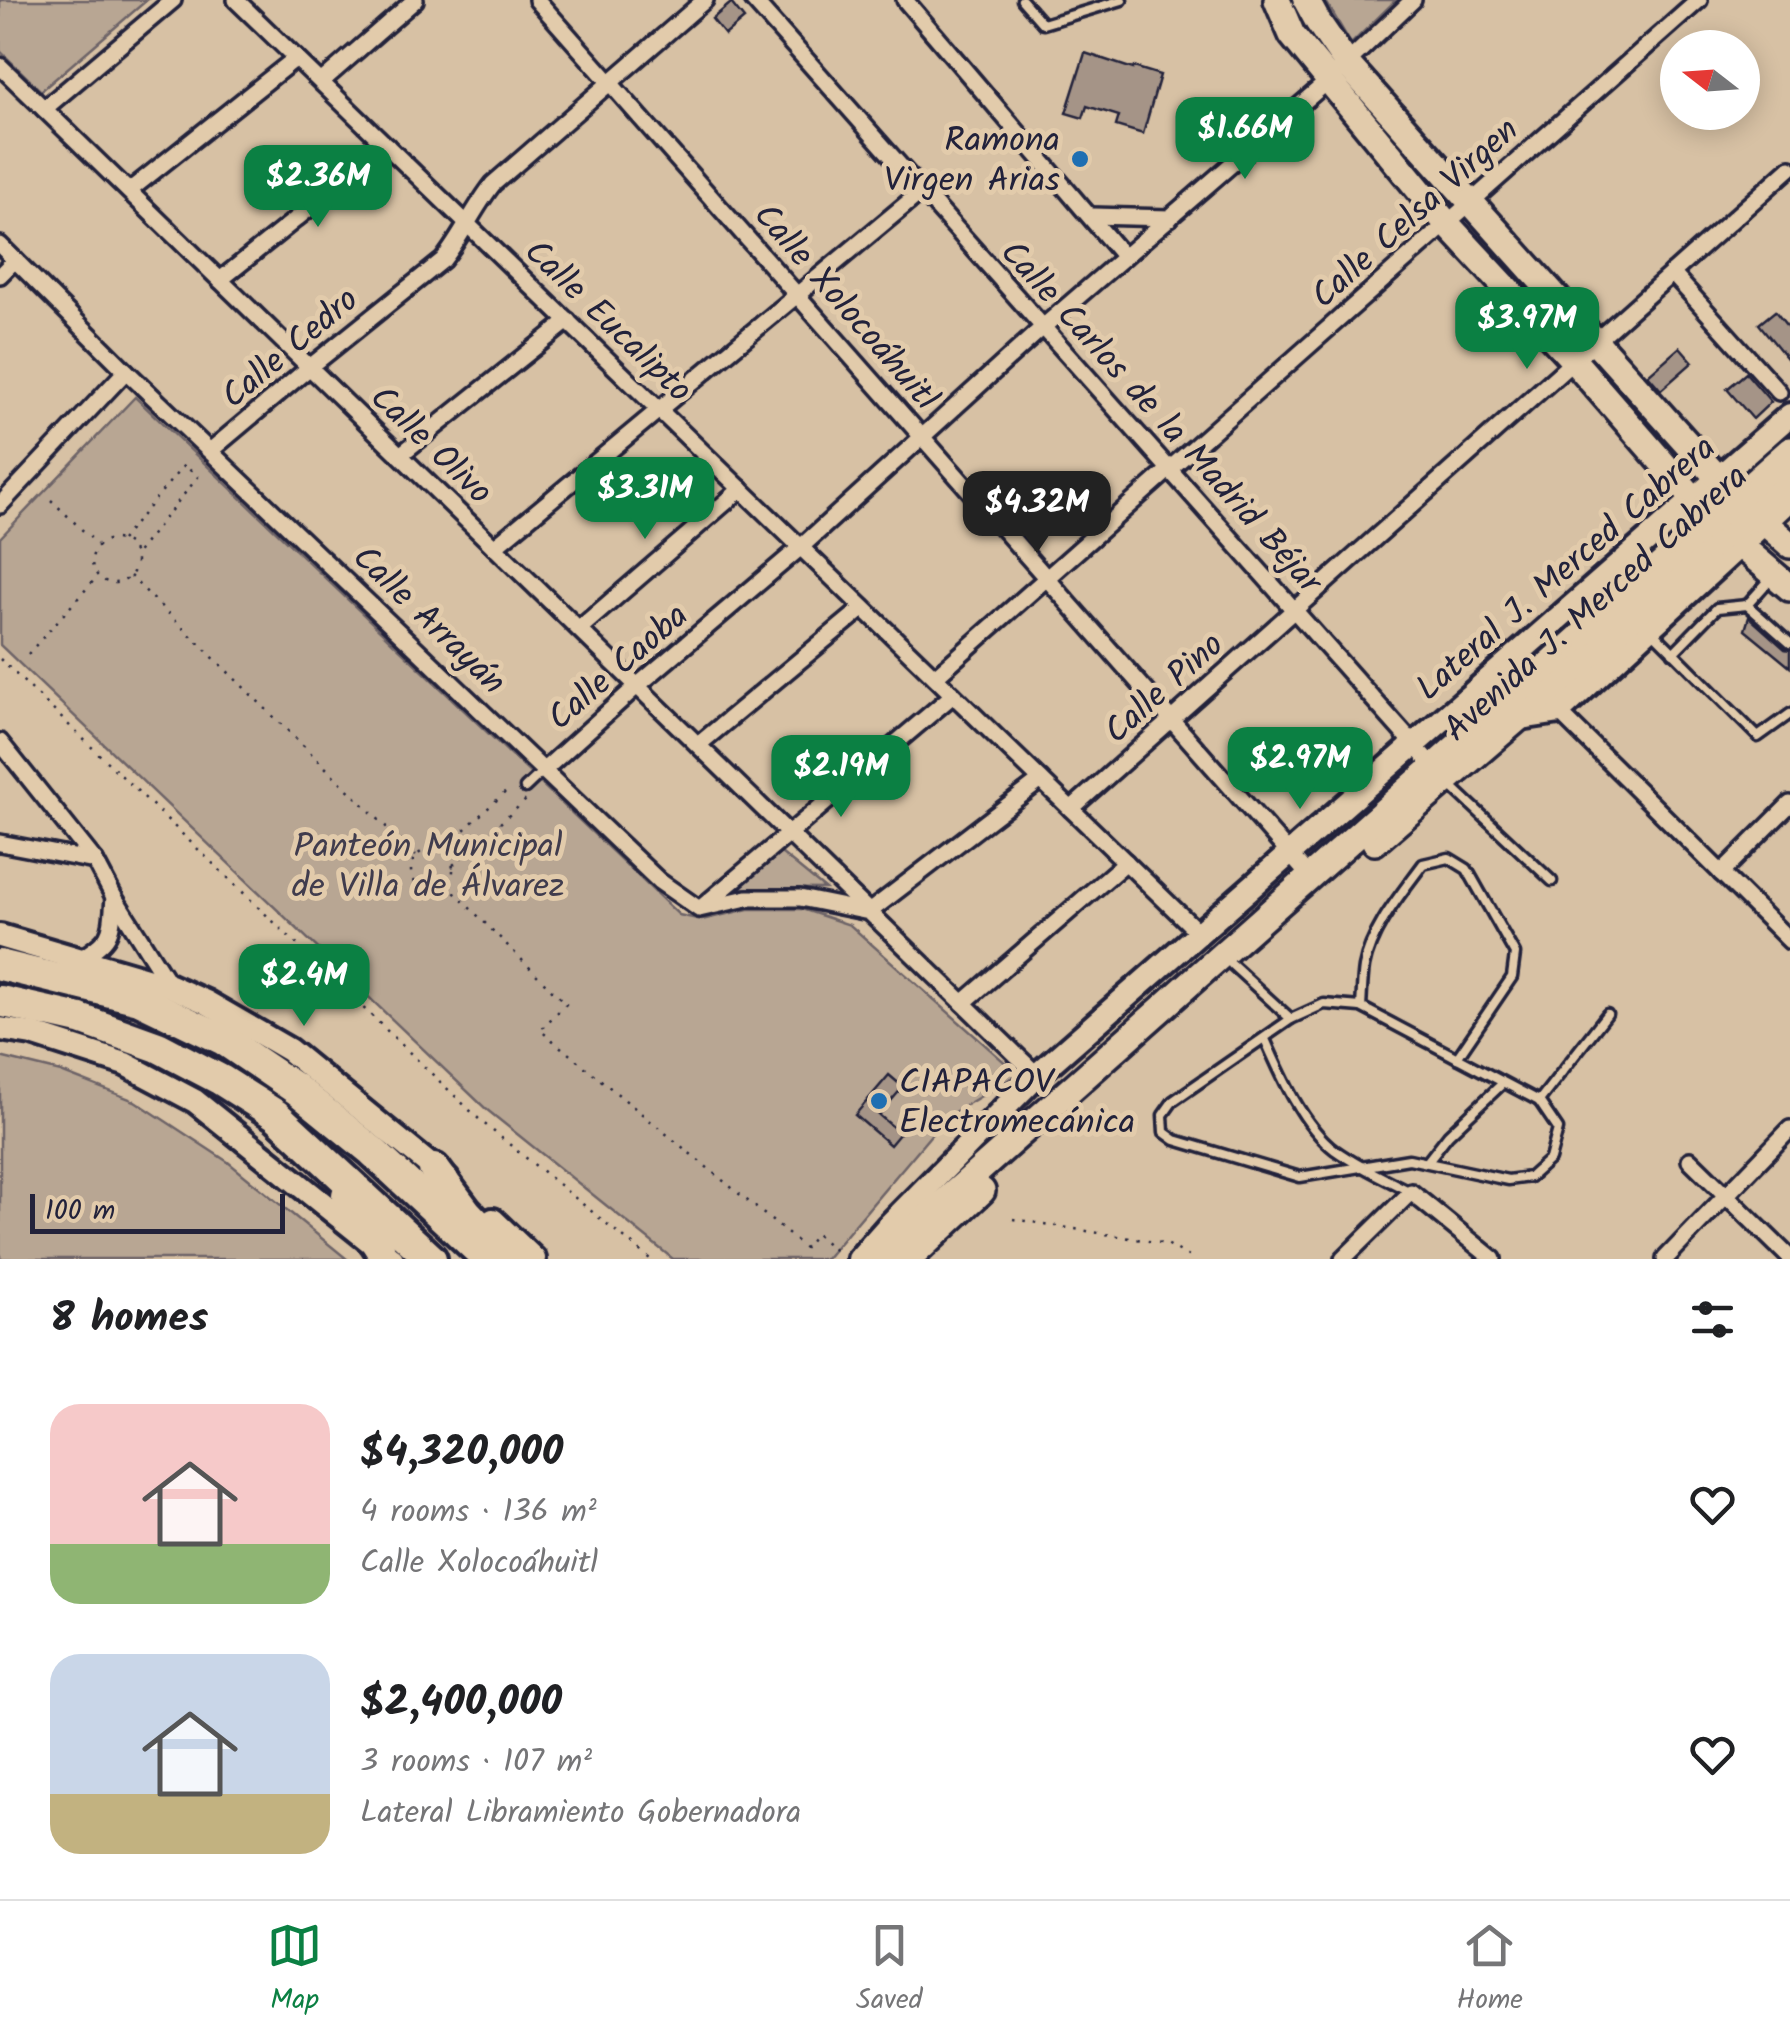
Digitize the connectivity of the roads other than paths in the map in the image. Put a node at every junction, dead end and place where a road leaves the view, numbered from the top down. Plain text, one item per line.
1 (173, 0) edge
2 (236, 0) edge
3 (415, 0) edge
4 (537, 0) edge
5 (705, 0) edge
6 (753, 0) edge
7 (905, 0) edge
8 (1022, 0) edge
9 (1122, 0) edge
10 (1306, 0) edge
11 (1413, 0) edge
12 (1700, 0) edge
13 (1276, 1) edge
14 (296, 58) junction
15 (0, 66) edge
16 (1337, 72) junction
17 (321, 82) junction
18 (610, 83) junction
19 (44, 109) junction
20 (387, 146) junction
21 (1790, 168) edge
22 (129, 191) junction
23 (922, 191) junction
24 (1471, 202) junction
25 (1092, 216) junction
26 (1170, 218) junction
27 (468, 224) junction
28 (1447, 224) junction
29 (0, 245) edge
30 (1124, 257) junction
31 (15, 260) junction
32 (1672, 273) junction
33 (0, 276) edge
34 (220, 280) junction
35 (797, 294) junction
36 (568, 322) junction
37 (1043, 328) junction
38 (1596, 341) junction
39 (1574, 360) junction
40 (310, 367) junction
41 (126, 370) junction
42 (1779, 392) dead end
43 (660, 410) junction
44 (1790, 415) edge
45 (922, 436) junction
46 (1790, 450) edge
47 (210, 452) junction
48 (400, 456) junction
49 (1169, 470) junction
50 (1790, 475) edge
51 (1718, 478) junction
52 (741, 488) junction
53 (1694, 499) junction
54 (1790, 499) edge
55 (0, 505) edge
56 (1751, 510) junction
57 (1726, 533) junction
58 (1790, 545) edge
59 (494, 547) junction
60 (800, 547) junction
61 (1046, 578) junction
62 (1782, 582) edge
63 (1747, 606) junction
64 (863, 608) junction
65 (1294, 610) junction
66 (1648, 628) junction
67 (579, 629) junction
68 (1790, 642) edge
69 (1673, 652) junction
70 (935, 677) junction
71 (637, 686) junction
72 (954, 695) junction
73 (1544, 698) junction
74 (1790, 714) edge
75 (1171, 720) junction
76 (0, 742) edge
77 (698, 745) junction
78 (1414, 746) junction
79 (544, 770) junction
80 (1440, 775) junction
81 (1041, 780) junction
82 (525, 788) road end
83 (1790, 804) edge
84 (1071, 809) junction
85 (789, 834) junction
86 (0, 843) edge
87 (1290, 854) junction
88 (95, 861) junction
89 (1126, 862) junction
90 (1721, 873) junction
91 (1310, 877) junction
92 (1552, 882) dead end
93 (114, 897) junction
94 (699, 909) junction
95 (869, 912) junction
96 (1199, 933) junction
97 (0, 936) edge
98 (1790, 941) edge
99 (80, 959) junction
100 (0, 965) edge
101 (1232, 966) junction
102 (170, 986) junction
103 (0, 1001) edge
104 (963, 1003) junction
105 (1361, 1007) junction
106 (1607, 1014) dead end
107 (1291, 1020) junction
108 (0, 1029) edge
109 (1266, 1039) junction
110 (1457, 1058) junction
111 (1037, 1075) junction
112 (1503, 1083) junction
113 (1539, 1102) junction
114 (1790, 1130) edge
115 (325, 1159) junction
116 (1690, 1160) dead end
117 (1427, 1162) junction
118 (1362, 1168) junction
119 (434, 1169) junction
120 (1410, 1192) junction
121 (1726, 1196) junction
122 (386, 1253) edge
123 (1790, 1258) edge
124 (430, 1259) edge
125 (488, 1259) edge
126 (511, 1259) edge
127 (534, 1259) edge
128 (859, 1259) edge
129 (884, 1259) edge
130 (909, 1259) edge
131 (1343, 1259) edge
132 (1493, 1259) edge
133 (1666, 1259) edge

1 - 19 street
2 - 14 street, Calle Eucalipto
3 - 17 street
4 - 18 street, Calle Xolocoáhuitl
5 - 18 street, Calle Cedro
6 - 23 street, Calle Carlos de la Madrid Béjar
7 - 25 street
8 - 9 lane
10 - 16 main road
11 - 16 street, Calle Caoba
12 - 24 street, Calle Celsa Virgen
13 - 16 main road
14 - 17 street, Calle Eucalipto
14 - 22 street
15 - 19 street, Calle Olivo
16 - 24 main road
16 - 26 street, Calle Caoba
16 - 28 main road
17 - 20 street, Calle Eucalipto
18 - 27 street, Calle Cedro
18 - 35 street, Calle Xolocoáhuitl
19 - 22 street, Calle Olivo
20 - 27 street, Calle Eucalipto
20 - 34 street
21 - 32 street, Calle Pino
22 - 34 street, Calle Olivo
23 - 35 street
23 - 37 street, Calle Carlos de la Madrid Béjar
24 - 28 street, Calle Celsa Virgen
24 - 38 main road
25 - 26 street
25 - 30 street
26 - 30 street, Calle Caoba
27 - 36 street, Calle Eucalipto
27 - 40 street, Calle Cedro
28 - 39 main road
28 - 49 street, Calle Celsa Virgen
29 - 31 street, Calle Arrayán
30 - 37 street, Calle Caoba
31 - 33 street
31 - 41 street, Calle Arrayán
32 - 38 street, Calle Pino
32 - 42 street
34 - 40 street, Calle Olivo
35 - 43 street
35 - 45 street, Calle Xolocoáhuitl
36 - 43 street, Calle Eucalipto
36 - 48 street
37 - 45 street, Calle Caoba
37 - 49 street, Calle Carlos de la Madrid Béjar
38 - 39 street, Calle Pino
38 - 51 main road
39 - 53 main road
39 - 65 street, Calle Pino
40 - 47 street, Calle Cedro
40 - 48 street, Calle Olivo
41 - 47 street, Calle Arrayán
41 - 55 street
43 - 52 street, Calle Eucalipto
43 - 59 street
44 - 51 street, Lateral J. Merced Cabrera
45 - 60 street, Calle Caoba
45 - 61 street, Calle Xolocoáhuitl
46 - 56 main road, Avenida J. Merced Cabrera
47 - 79 street, Calle Arrayán
48 - 59 street, Calle Olivo
49 - 61 street, Calle Celsa Virgen
49 - 65 street, Calle Carlos de la Madrid Béjar
50 - 56 main road, Avenida J. Merced Cabrera
51 - 53 street, Lateral J. Merced Cabrera
51 - 56 main road
52 - 60 street, Calle Eucalipto
52 - 67 street
53 - 57 main road
53 - 78 street, Lateral J. Merced Cabrera
54 - 56 street
56 - 57 main road, Avenida J. Merced Cabrera
56 - 57 street
56 - 58 main road
57 - 62 main road
57 - 66 street
57 - 73 main road, Avenida J. Merced Cabrera
59 - 67 street, Calle Olivo
60 - 64 street, Calle Eucalipto
60 - 71 street, Calle Caoba
61 - 70 street, Calle Celsa Virgen
61 - 75 street, Calle Xolocoáhuitl
62 - 63 lane
63 - 68 lane
63 - 69 lane
64 - 70 street, Calle Eucalipto
64 - 77 street
65 - 75 street, Calle Pino
65 - 78 street, Calle Carlos de la Madrid Béjar
66 - 69 lane
66 - 73 street
67 - 71 street, Calle Olivo
69 - 74 lane
70 - 72 street, Calle Eucalipto
71 - 77 street, Calle Olivo
71 - 79 street, Calle Caoba
72 - 81 street, Calle Eucalipto
72 - 85 street
73 - 80 main road, Avenida J. Merced Cabrera
73 - 80 main road, Avenida J. Merced Cabrera
73 - 90 street
75 - 84 street, Calle Pino
75 - 87 street, Calle Xolocoáhuitl
76 - 88 street
77 - 85 street, Calle Olivo
78 - 80 street, Calle Carlos de la Madrid Béjar
78 - 87 street, Lateral J. Merced Cabrera
79 - 82 lane
79 - 94 street, Calle Arrayán
80 - 91 main road, Avenida J. Merced Cabrera
80 - 92 lane
80 - 101 main road, Avenida J. Merced Cabrera
81 - 84 street, Calle Eucalipto
81 - 95 street
83 - 90 street
84 - 89 street, Calle Eucalipto
85 - 94 street
85 - 95 street, Calle Olivo
86 - 88 street
87 - 91 street, Calle Xolocoáhuitl
87 - 96 street, Lateral J. Merced Cabrera
88 - 93 street
89 - 96 street, Calle Eucalipto
89 - 104 street
90 - 98 street
91 - 129 main road, Avenida J. Merced Cabrera
93 - 99 street
93 - 102 street
94 - 95 street
95 - 104 street, Calle Olivo
96 - 111 street, Lateral J. Merced Cabrera
97 - 99 street
99 - 102 street
100 - 125 highway
101 - 107 lane
101 - 130 main road, Avenida J. Merced Cabrera
102 - 119 street
103 - 115 highway
104 - 111 street, Calle Olivo
105 - 107 lane
105 - 110 lane
105 - 110 lane
106 - 113 lane
107 - 109 lane
108 - 122 street
109 - 118 lane
109 - 118 lane
110 - 112 lane
111 - 128 street, Lateral J. Merced Cabrera
112 - 113 lane
112 - 117 lane
113 - 117 lane
114 - 121 street
115 - 122 highway
115 - 124 highway
116 - 121 street
117 - 118 lane
118 - 120 lane
119 - 126 highway
119 - 127 street
120 - 131 street
120 - 132 street
121 - 123 street
121 - 133 street

